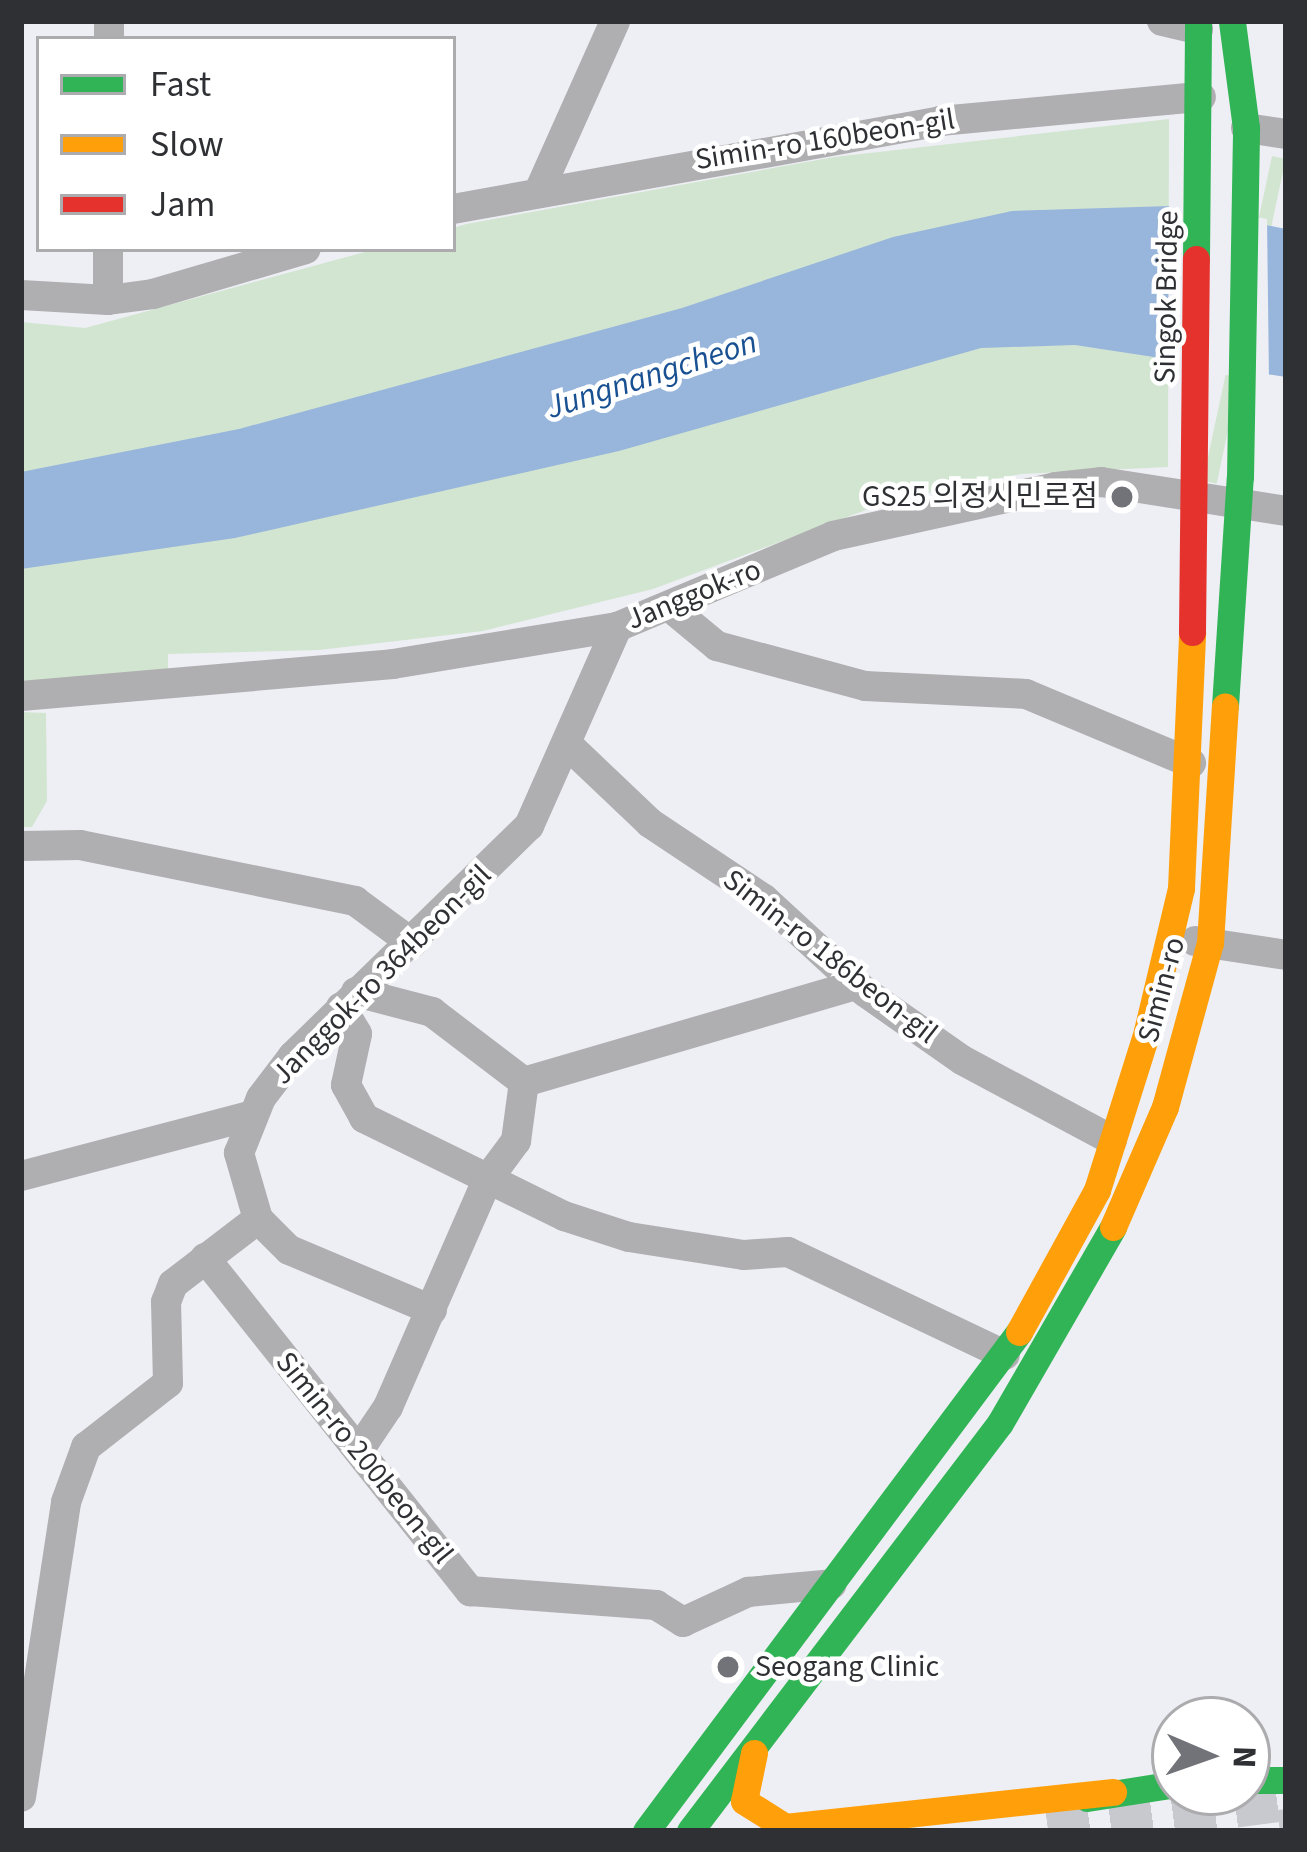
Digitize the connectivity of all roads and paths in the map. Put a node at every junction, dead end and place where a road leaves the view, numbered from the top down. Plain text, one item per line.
1 (615, 21) edge
2 (1162, 21) edge
3 (1232, 21) edge
4 (1198, 25) edge
5 (1202, 108) junction
6 (1246, 128) junction
7 (1286, 134) edge
8 (541, 189) junction
9 (456, 208) edge
10 (108, 252) edge
11 (294, 252) edge
12 (21, 295) edge
13 (108, 300) junction
14 (1197, 487) junction
15 (1239, 490) junction
16 (1286, 511) edge
17 (671, 608) junction
18 (617, 627) junction
19 (21, 696) edge
20 (568, 746) junction
21 (1192, 763) junction
22 (21, 846) edge
23 (1171, 937) junction
24 (412, 943) junction
25 (1210, 943) junction
26 (1286, 956) edge
27 (856, 985) junction
28 (348, 999) junction
29 (524, 1082) junction
30 (253, 1115) junction
31 (1112, 1140) junction
32 (21, 1176) edge
33 (487, 1180) junction
34 (258, 1219) junction
35 (205, 1258) junction
36 (431, 1310) junction
37 (1005, 1355) junction
38 (358, 1450) junction
39 (832, 1584) junction
40 (777, 1710) junction
41 (1151, 1787) edge
42 (1113, 1792) junction
43 (21, 1797) edge
44 (1080, 1827) dead end
45 (646, 1831) edge
46 (690, 1831) edge
47 (956, 1831) edge

1 - 8 street
2 - 4 street
3 - 6 street, Simin-ro
4 - 5 street
5 - 8 street, Simin-ro 160beon-gil
5 - 14 street, Singok Bridge
6 - 7 street
6 - 15 street, Simin-ro
8 - 9 street, Simin-ro 160beon-gil
10 - 13 street
11 - 13 street
12 - 13 street
14 - 15 street, Janggok-ro
14 - 17 street, Janggok-ro
14 - 21 street, Simin-ro
15 - 16 street, Janggok-ro
15 - 25 street, Simin-ro
17 - 18 street, Janggok-ro
17 - 21 street
18 - 19 street, Janggok-ro
18 - 20 street, Janggok-ro 364beon-gil
20 - 24 street, Janggok-ro 364beon-gil
20 - 27 street, Simin-ro 186beon-gil
21 - 23 street, Simin-ro
22 - 24 street
23 - 25 street
23 - 31 street, Simin-ro
24 - 28 street, Janggok-ro 364beon-gil
25 - 26 street
25 - 40 street, Simin-ro
27 - 29 street
27 - 31 street, Simin-ro 186beon-gil
28 - 29 street
28 - 30 street, Janggok-ro 364beon-gil
28 - 33 street
29 - 33 street
30 - 32 street
30 - 34 street, Janggok-ro 364beon-gil
31 - 37 street, Simin-ro
33 - 36 street
33 - 37 street
34 - 35 street
34 - 36 street
35 - 38 street, Simin-ro 200beon-gil
35 - 43 street
36 - 38 street
37 - 39 street, Simin-ro
38 - 39 street, Simin-ro 200beon-gil
39 - 45 street, Simin-ro
40 - 42 street
40 - 46 street, Simin-ro
41 - 42 street
42 - 44 street
42 - 47 street

